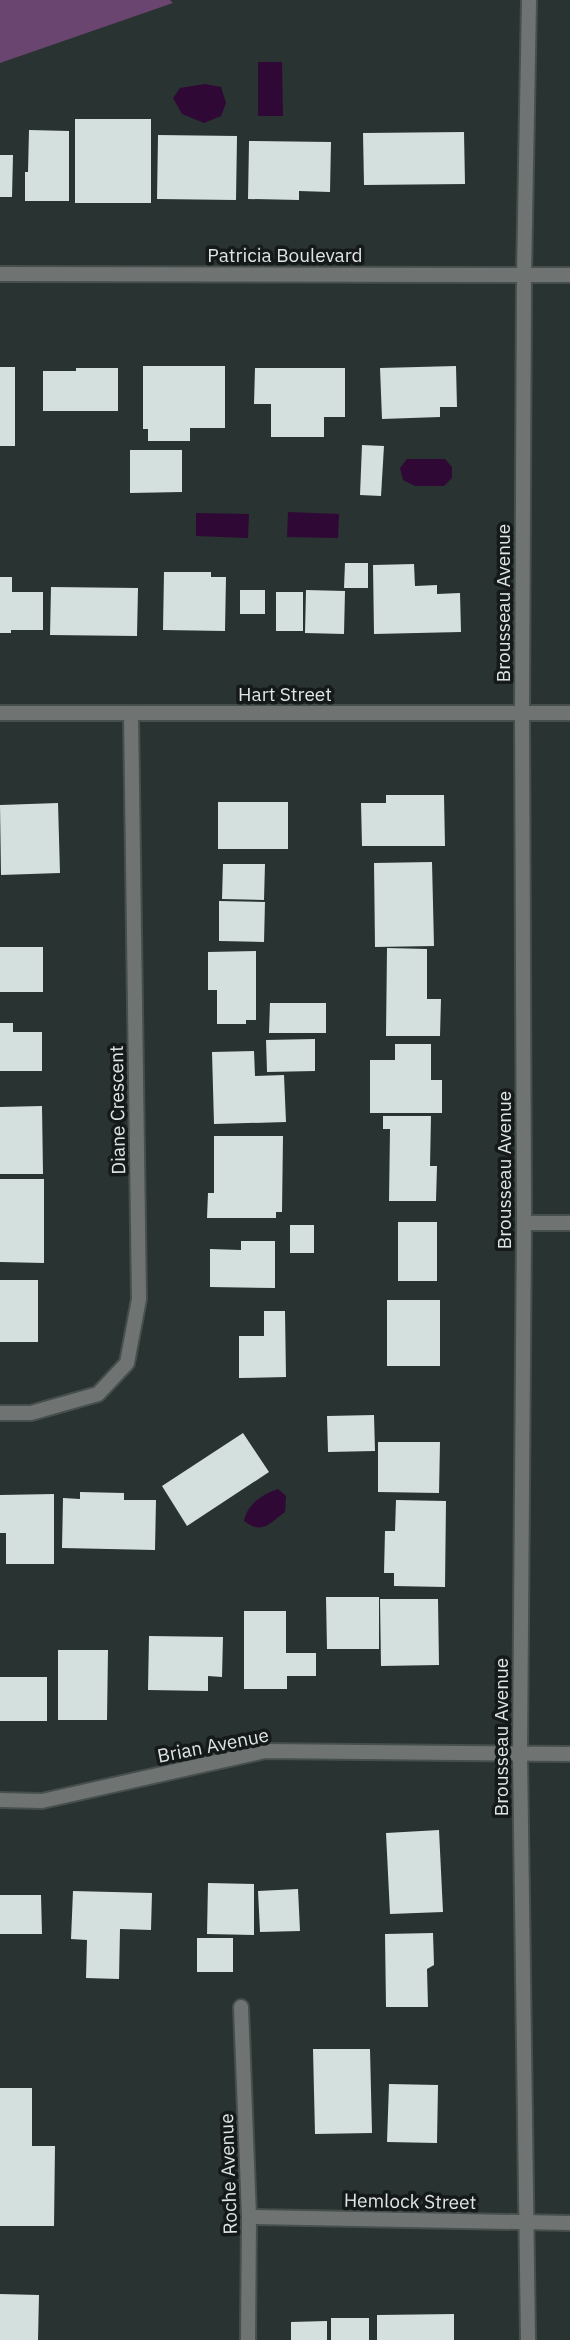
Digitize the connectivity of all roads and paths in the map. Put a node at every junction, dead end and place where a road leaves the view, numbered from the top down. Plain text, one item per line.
1 (529, 0) edge
2 (0, 274) edge
3 (524, 275) junction
4 (570, 275) edge
5 (0, 713) edge
6 (131, 713) junction
7 (522, 713) junction
8 (570, 713) edge
9 (524, 1223) junction
10 (570, 1223) edge
11 (0, 1413) edge
12 (520, 1754) junction
13 (570, 1754) edge
14 (0, 1800) edge
15 (241, 2007) dead end
16 (249, 2217) junction
17 (526, 2223) junction
18 (570, 2223) edge
19 (248, 2340) edge
20 (528, 2340) edge

1 - 3 street, Brousseau Avenue
2 - 3 street, Patricia Boulevard
3 - 4 street, Patricia Boulevard
3 - 7 street, Brousseau Avenue
5 - 6 street, Hart Street
6 - 7 street, Hart Street
6 - 11 street, Diane Crescent
7 - 8 street, Hart Street
7 - 9 street, Brousseau Avenue
9 - 10 street
9 - 12 street, Brousseau Avenue
12 - 13 street, Brian Avenue
12 - 14 street, Brian Avenue
12 - 17 street, Brousseau Avenue
15 - 16 street, Roche Avenue
16 - 17 street, Hemlock Street
16 - 19 street, Roche Avenue
17 - 18 street, Hemlock Street
17 - 20 street, Brousseau Avenue

